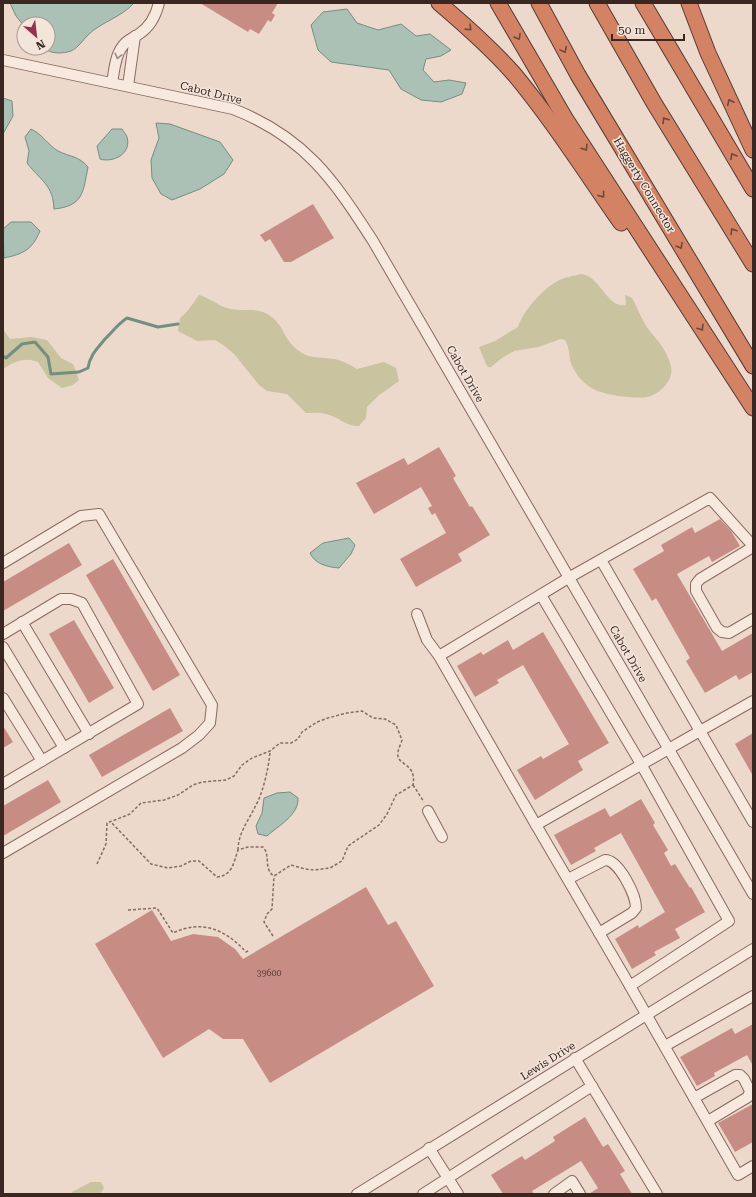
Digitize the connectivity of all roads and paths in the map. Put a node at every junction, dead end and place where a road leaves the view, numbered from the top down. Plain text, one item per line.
1 (159, 3) edge
2 (439, 3) edge
3 (498, 3) edge
4 (538, 3) edge
5 (597, 3) edge
6 (643, 3) edge
7 (689, 3) edge
8 (135, 36) junction
9 (3, 60) edge
10 (112, 83) junction
11 (128, 86) junction
12 (753, 150) edge
13 (753, 189) edge
14 (753, 264) edge
15 (685, 304) junction
16 (753, 366) edge
17 (753, 408) edge
18 (753, 547) edge
19 (601, 560) junction
20 (3, 563) edge
21 (570, 578) junction
22 (540, 595) junction
23 (417, 614) dead end
24 (753, 619) edge
25 (22, 622) junction
26 (3, 634) edge
27 (3, 647) edge
28 (439, 656) junction
29 (3, 698) edge
30 (753, 701) edge
31 (700, 731) junction
32 (89, 734) junction
33 (64, 748) junction
34 (669, 748) junction
35 (270, 751) junction
36 (42, 761) junction
37 (641, 764) junction
38 (3, 784) edge
39 (413, 785) junction
40 (428, 811) joint
41 (110, 821) junction
42 (753, 822) edge
43 (536, 825) junction
44 (442, 837) dead end
45 (238, 850) junction
46 (3, 852) edge
47 (97, 864) dead end
48 (274, 876) junction
49 (568, 879) junction
50 (753, 894) edge
51 (128, 910) dead end
52 (599, 933) junction
53 (273, 936) dead end
54 (753, 949) edge
55 (250, 950) dead end
56 (630, 986) junction
57 (753, 996) edge
58 (647, 1014) junction
59 (665, 1046) junction
60 (575, 1058) junction
61 (592, 1086) junction
62 (694, 1098) junction
63 (708, 1121) junction
64 (429, 1148) junction
65 (753, 1166) edge
66 (448, 1178) junction
67 (357, 1194) edge
68 (423, 1194) edge
69 (458, 1194) edge
70 (554, 1194) edge
71 (580, 1194) edge
72 (657, 1194) edge

1 - 8 street
2 -> 15 highway
3 -> 15 highway
4 -> 16 highway, Haggerty Connector
14 -> 5 highway
13 -> 6 highway
12 -> 7 highway
8 -> 10 street
8 - 11 street
9 - 10 street, Cabot Drive
10 - 11 street, Cabot Drive
11 - 21 street, Cabot Drive
15 -> 17 highway
18 - 19 street
18 - 24 street
19 - 21 street
19 - 31 street
20 - 46 street
21 - 22 street
21 - 34 street, Cabot Drive
22 - 28 street
22 - 37 street
23 - 28 street
25 - 26 street
25 - 32 street
25 - 32 street
27 - 33 street
28 - 43 street
29 - 36 street
30 - 31 street
31 - 34 street
31 - 42 street
32 - 33 street
33 - 36 street
34 - 37 street
34 - 50 street, Cabot Drive
35 - 39 path
35 - 41 path
35 - 45 path
36 - 38 street
37 - 43 street
37 - 56 street
39 - 40 path
39 - 48 path
40 - 44 street
41 - 45 path
41 - 47 path
43 - 49 street
45 - 48 path
48 - 53 path
49 - 52 street
49 - 52 street
51 - 55 path
52 - 56 street
54 - 58 street, Lewis Drive
56 - 58 street
57 - 59 street
58 - 59 street
58 - 60 street, Lewis Drive
59 - 62 street
60 - 61 street
60 - 64 street, Lewis Drive
61 - 66 street
61 - 72 street
62 - 63 street
62 - 63 street
63 - 65 street
64 - 66 street
64 - 67 street, Lewis Drive
66 - 68 street
66 - 69 street
70 - 71 street

